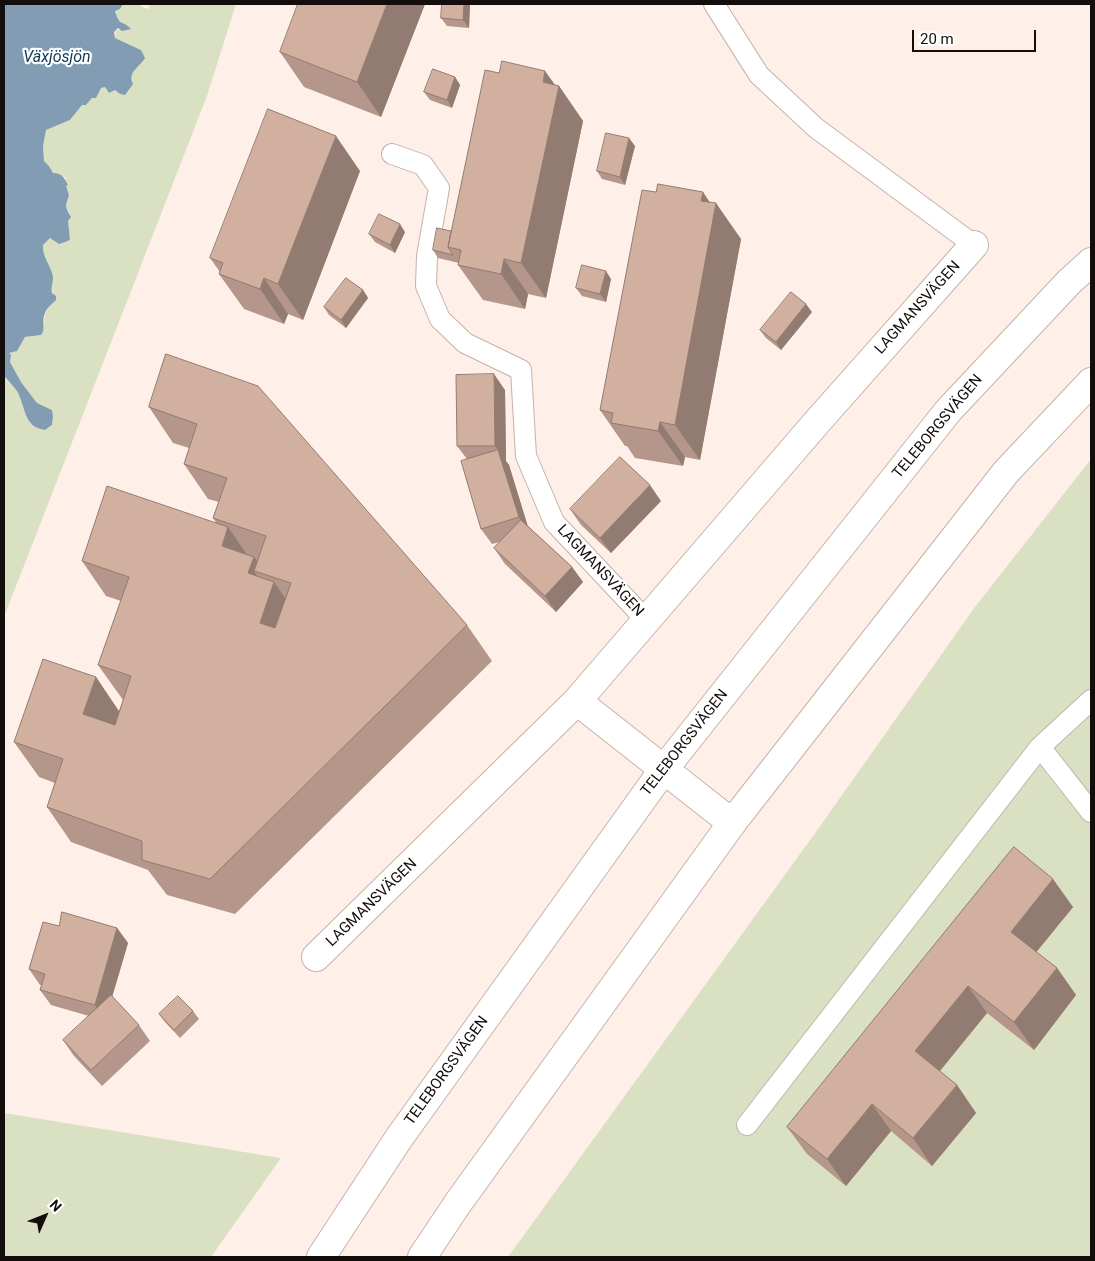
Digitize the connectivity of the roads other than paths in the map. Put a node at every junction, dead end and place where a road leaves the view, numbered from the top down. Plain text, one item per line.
1 (714, 4) edge
2 (392, 154) dead end
3 (974, 246) joint
4 (1091, 262) edge
5 (1091, 382) edge
6 (646, 620) junction
7 (1091, 700) edge
8 (577, 701) junction
9 (1040, 747) junction
10 (664, 769) junction
11 (1091, 812) edge
12 (732, 823) junction
13 (316, 957) dead end
14 (747, 1125) dead end
15 (321, 1257) edge
16 (422, 1257) edge

1 - 3 lane
2 - 6 lane, LAGMANSVÄGEN
3 - 6 main road, LAGMANSVÄGEN
4 - 10 main road, TELEBORGSVÄGEN
5 - 12 main road
6 - 8 main road, LAGMANSVÄGEN
7 - 9 lane
8 - 10 main road
8 - 13 main road, LAGMANSVÄGEN
9 - 11 lane
9 - 14 lane
10 - 12 main road
10 - 15 main road, TELEBORGSVÄGEN
12 - 16 main road

